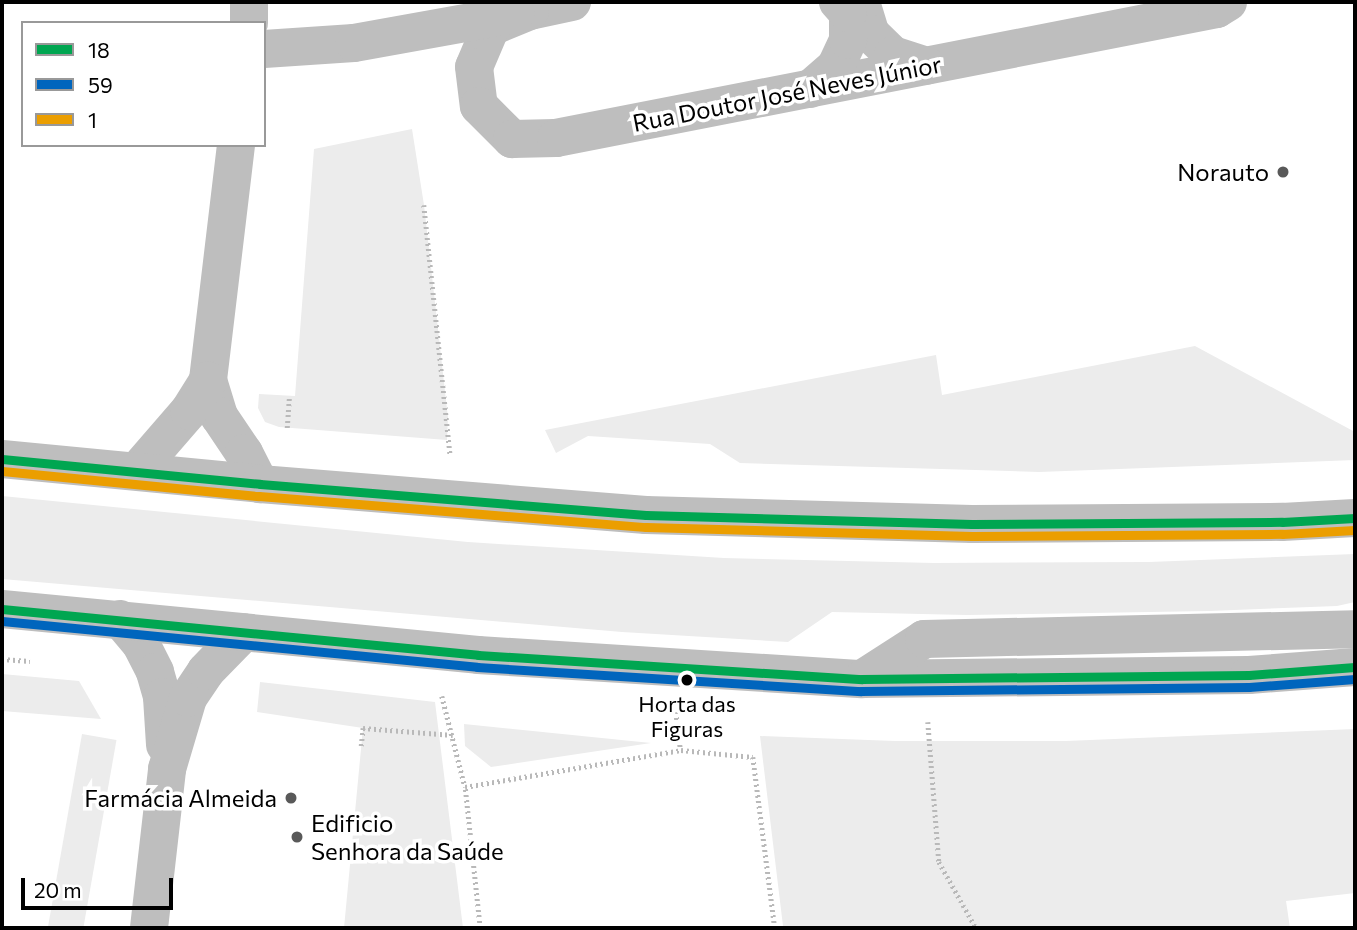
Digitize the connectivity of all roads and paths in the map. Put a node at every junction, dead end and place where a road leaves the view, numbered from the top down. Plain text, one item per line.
1 (249, 2) edge
2 (572, 2) edge
3 (838, 2) edge
4 (861, 2) edge
5 (1228, 2) edge
6 (530, 11) junction
7 (248, 21) edge
8 (266, 49) edge
9 (926, 66) junction
10 (810, 89) junction
11 (236, 147) edge
12 (424, 205) dead end
13 (208, 380) junction
14 (289, 397) dead end
15 (287, 428) dead end
16 (2, 459) edge
17 (137, 471) junction
18 (260, 484) junction
19 (444, 499) junction
20 (1355, 518) edge
21 (1282, 522) junction
22 (1355, 531) edge
23 (2, 609) edge
24 (120, 619) junction
25 (1355, 629) edge
26 (244, 632) junction
27 (429, 650) junction
28 (1355, 667) edge
29 (925, 678) junction
30 (862, 679) junction
31 (453, 735) junction
32 (361, 746) dead end
33 (167, 769) junction
34 (465, 787) junction
35 (149, 928) edge
36 (481, 928) edge
37 (775, 928) edge
38 (976, 928) edge

1 - 7 main road
2 - 6 main road, Rua Doutor José Neves Júnior
3 - 10 main road
4 - 9 main road
5 - 9 main road, Rua Doutor José Neves Júnior
6 - 8 main road, Rua Doutor José Neves Júnior
6 - 10 main road, Rua Doutor José Neves Júnior
9 - 10 main road, Rua Doutor José Neves Júnior
11 - 13 main road
12 - 19 path
13 - 17 main road
13 - 18 main road
14 - 15 path
16 - 17 main road
17 - 18 main road
18 - 19 main road
19 - 21 main road
20 - 21 main road
21 - 22 main road
23 - 24 main road
24 - 26 main road
24 - 33 main road
25 - 30 main road
26 - 27 main road
26 - 33 main road
27 - 30 main road
27 - 31 path
28 - 29 main road
29 - 30 main road
29 - 38 path
31 - 32 path
31 - 34 path
33 - 35 main road
34 - 36 path
34 - 37 path

